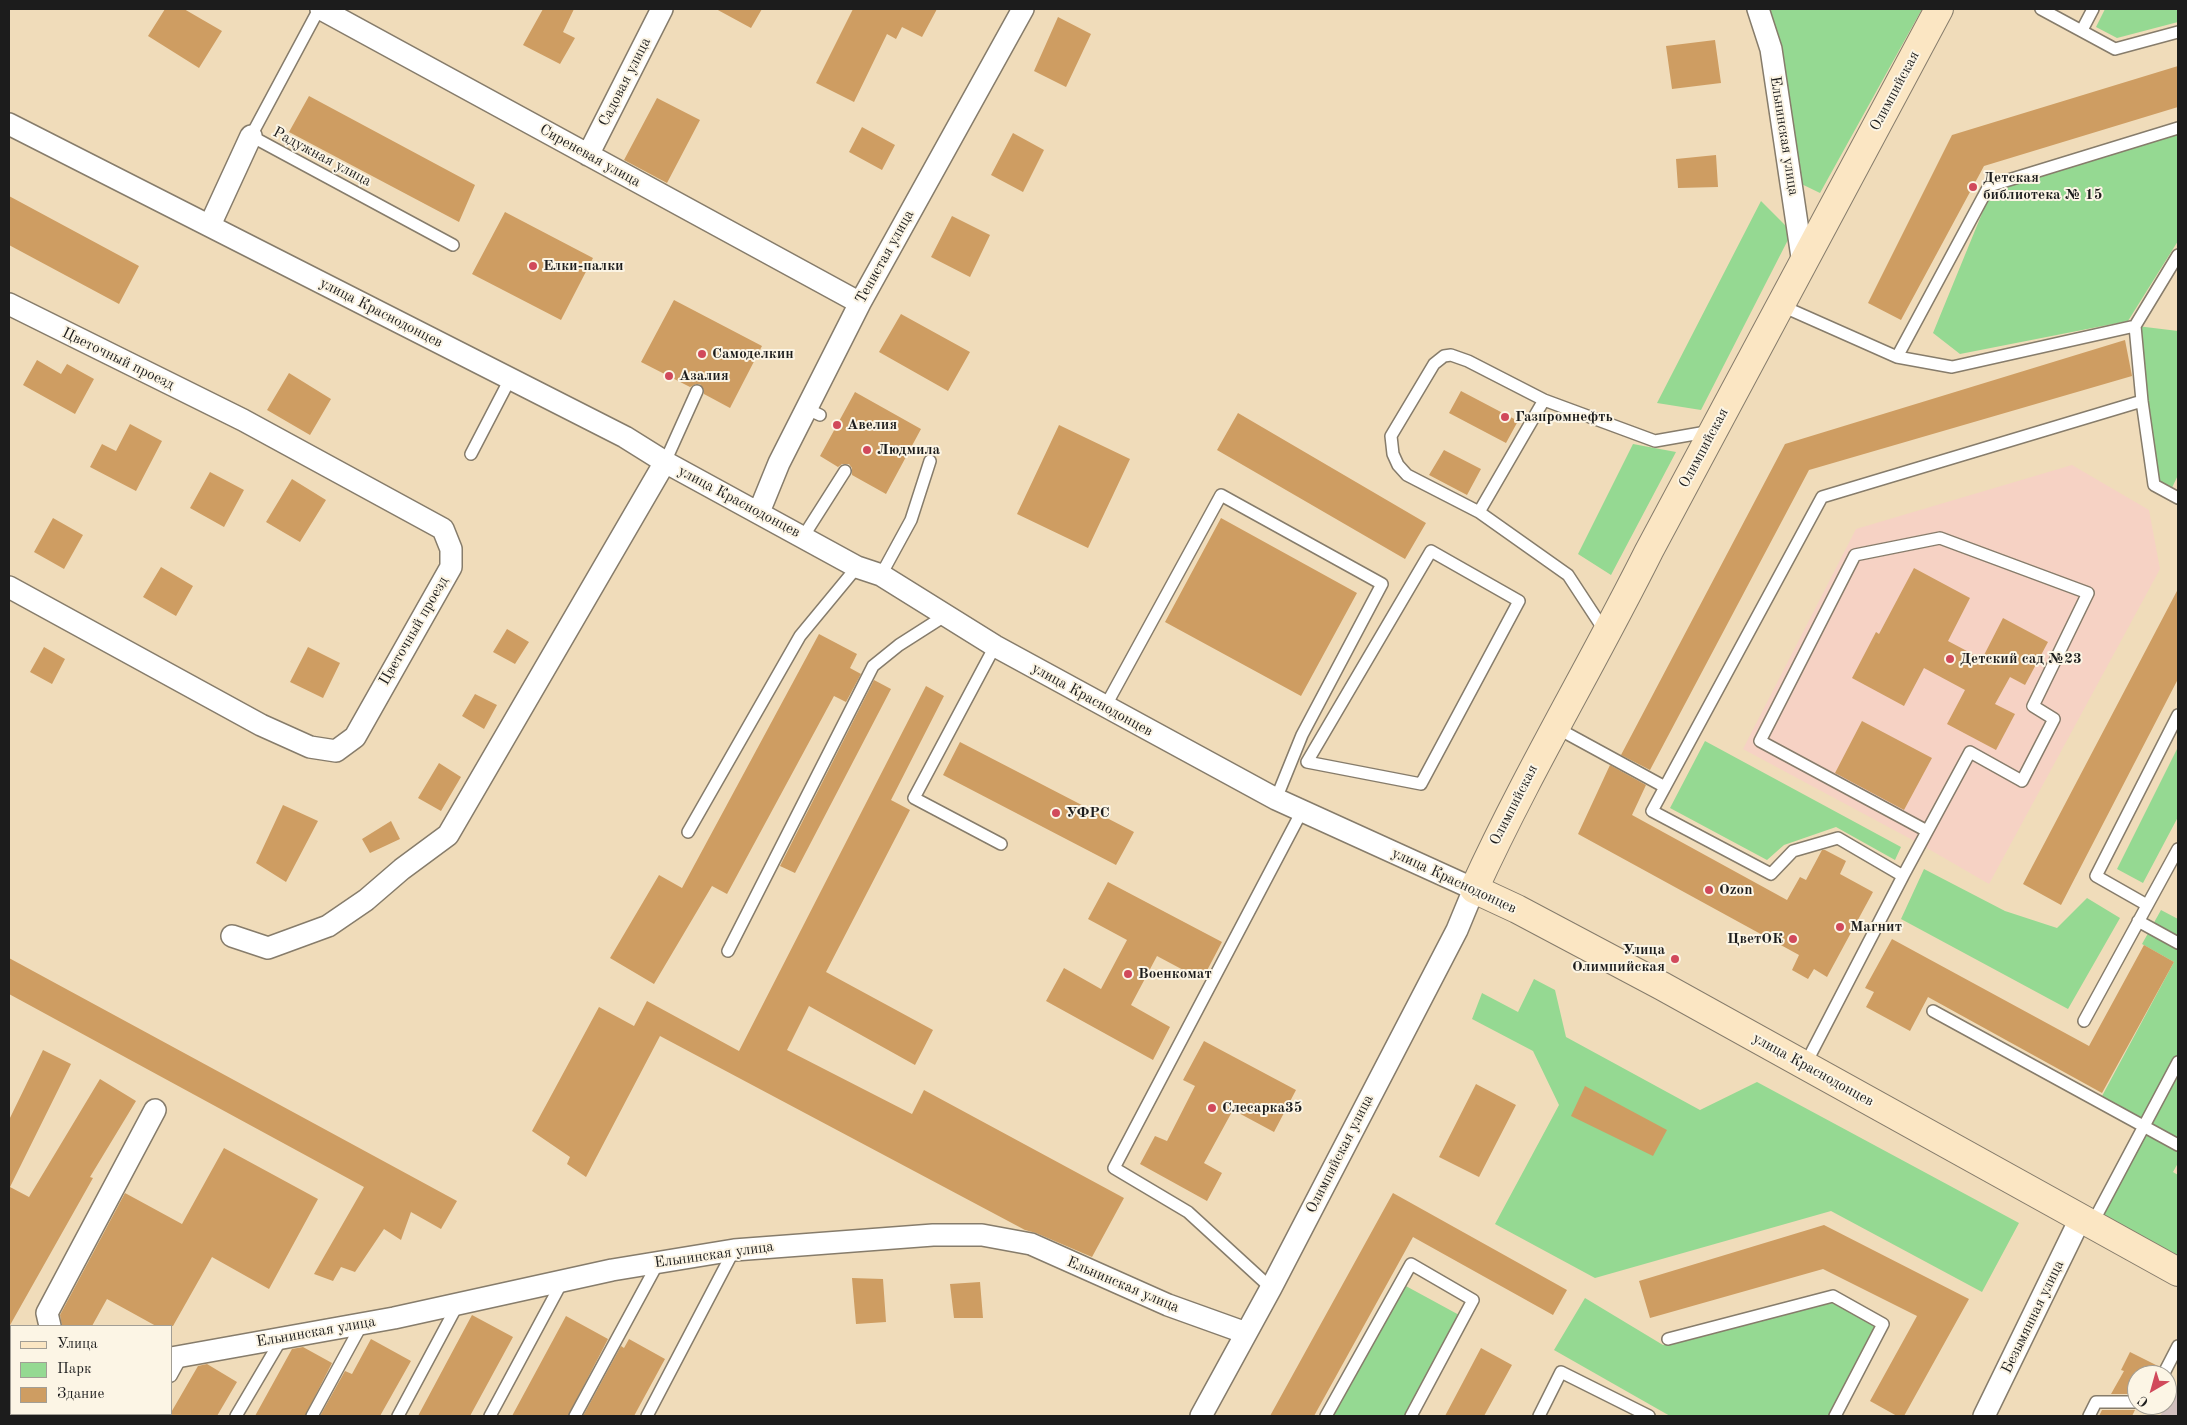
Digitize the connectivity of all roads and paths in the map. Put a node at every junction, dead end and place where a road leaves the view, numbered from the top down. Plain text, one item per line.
1 (320, 9) edge
2 (662, 9) edge
3 (1023, 9) edge
4 (1758, 9) edge
5 (1939, 9) edge
6 (2041, 9) edge
7 (2093, 9) edge
8 (2082, 30) junction
9 (2178, 32) edge
10 (9, 124) edge
11 (2178, 128) edge
12 (251, 136) junction
13 (588, 155) junction
14 (210, 225) junction
15 (453, 245) dead end
16 (2178, 254) edge
17 (1803, 264) junction
18 (860, 303) junction
19 (9, 304) edge
20 (1782, 306) junction
21 (2135, 326) junction
22 (1897, 357) junction
23 (510, 379) junction
24 (697, 391) dead end
25 (1544, 400) junction
26 (2142, 401) junction
27 (1714, 430) junction
28 (471, 454) dead end
29 (930, 461) dead end
30 (665, 462) junction
31 (845, 471) dead end
32 (2178, 498) edge
33 (759, 512) junction
34 (1479, 512) junction
35 (803, 537) junction
36 (857, 566) junction
37 (881, 575) junction
38 (9, 588) edge
39 (946, 615) junction
40 (1607, 634) junction
41 (995, 646) junction
42 (1105, 707) junction
43 (2178, 715) edge
44 (1555, 726) junction
45 (1307, 762) joint
46 (1665, 787) junction
47 (1276, 798) junction
48 (1302, 811) junction
49 (688, 832) dead end
50 (1927, 832) junction
51 (1001, 844) dead end
52 (2178, 849) edge
53 (1903, 876) junction
54 (1474, 889) junction
55 (2148, 905) junction
56 (2138, 921) junction
57 (232, 936) dead end
58 (2178, 943) edge
59 (728, 951) dead end
60 (1933, 1011) dead end
61 (2084, 1021) dead end
62 (1805, 1065) junction
63 (2177, 1066) edge
64 (155, 1110) dead end
65 (2144, 1125) junction
66 (2178, 1145) edge
67 (2087, 1221) junction
68 (734, 1250) junction
69 (658, 1263) junction
70 (2178, 1272) edge
71 (562, 1282) junction
72 (1271, 1288) junction
73 (458, 1304) junction
74 (362, 1324) junction
75 (50, 1325) edge
76 (1246, 1334) junction
77 (282, 1338) junction
78 (1668, 1339) dead end
79 (2178, 1346) edge
80 (177, 1357) edge
81 (2168, 1365) edge
82 (172, 1373) edge
83 (2127, 1402) edge
84 (236, 1416) edge
85 (312, 1416) edge
86 (398, 1416) edge
87 (490, 1416) edge
88 (576, 1416) edge
89 (647, 1416) edge
90 (1201, 1416) edge
91 (1326, 1416) edge
92 (1411, 1416) edge
93 (1539, 1416) edge
94 (1649, 1416) edge
95 (1835, 1416) edge
96 (1984, 1416) edge
97 (2089, 1416) edge

1 - 12 lane, Радужная улица
1 - 13 street, Сиреневая улица
2 - 13 street, Садовая улица
3 - 18 street, Тенистая улица
4 - 17 street, Ельнинская улица
5 - 17 main road, Олимпийская
6 - 8 lane
7 - 8 lane
8 - 9 lane
10 - 14 street, улица Краснодонцев
11 - 22 lane
12 - 14 street
12 - 15 lane, Радужная улица
13 - 18 street, Сиреневая улица
14 - 23 street, улица Краснодонцев
16 - 21 lane
17 - 20 main road, Олимпийская
18 - 33 street, Тенистая улица
19 - 38 street, Цветочный проезд
20 - 22 lane
20 - 27 main road, Олимпийская
21 - 22 lane
21 - 26 lane
23 - 28 lane
23 - 30 street, улица Краснодонцев
24 - 30 lane
25 - 27 lane
25 - 34 lane
25 - 34 lane
26 - 32 lane
26 - 46 lane
27 - 40 main road, Олимпийская
29 - 37 lane
30 - 33 street, улица Краснодонцев
30 - 57 street
31 - 35 lane
33 - 35 street, улица Краснодонцев
34 - 40 lane
35 - 36 street, улица Краснодонцев
36 - 37 street, улица Краснодонцев
36 - 49 lane
37 - 39 street, улица Краснодонцев
39 - 41 street, улица Краснодонцев
39 - 59 lane
40 - 44 main road, Олимпийская
41 - 42 street, улица Краснодонцев
41 - 51 lane
42 - 47 street, улица Краснодонцев
42 - 47 lane
43 - 55 lane
44 - 46 lane
44 - 54 main road, Олимпийская
45 - 45 lane
46 - 53 lane
47 - 48 street, улица Краснодонцев
48 - 54 street, улица Краснодонцев
48 - 72 lane
50 - 50 lane
50 - 53 lane
52 - 55 lane
53 - 62 lane
54 - 62 main road, улица Краснодонцев
54 - 72 street, Олимпийская улица
55 - 56 lane
56 - 58 lane
56 - 61 lane
60 - 65 lane
62 - 67 main road, улица Краснодонцев
63 - 65 lane
64 - 75 street
65 - 66 lane
65 - 67 lane
67 - 70 main road, улица Краснодонцев
67 - 96 street, Безымянная улица
68 - 69 street, Ельнинская улица
68 - 76 street, Ельнинская улица
68 - 89 lane
69 - 71 street, Ельнинская улица
69 - 88 lane
71 - 73 street, Ельнинская улица
71 - 87 lane
72 - 76 street, Олимпийская улица
73 - 74 street, Ельнинская улица
73 - 86 lane
74 - 77 street, Ельнинская улица
74 - 85 lane
76 - 90 street, Олимпийская улица
77 - 80 street, Ельнинская улица
77 - 84 lane
78 - 95 lane
79 - 81 lane
80 - 82 lane
83 - 97 lane
91 - 92 lane
93 - 94 lane

